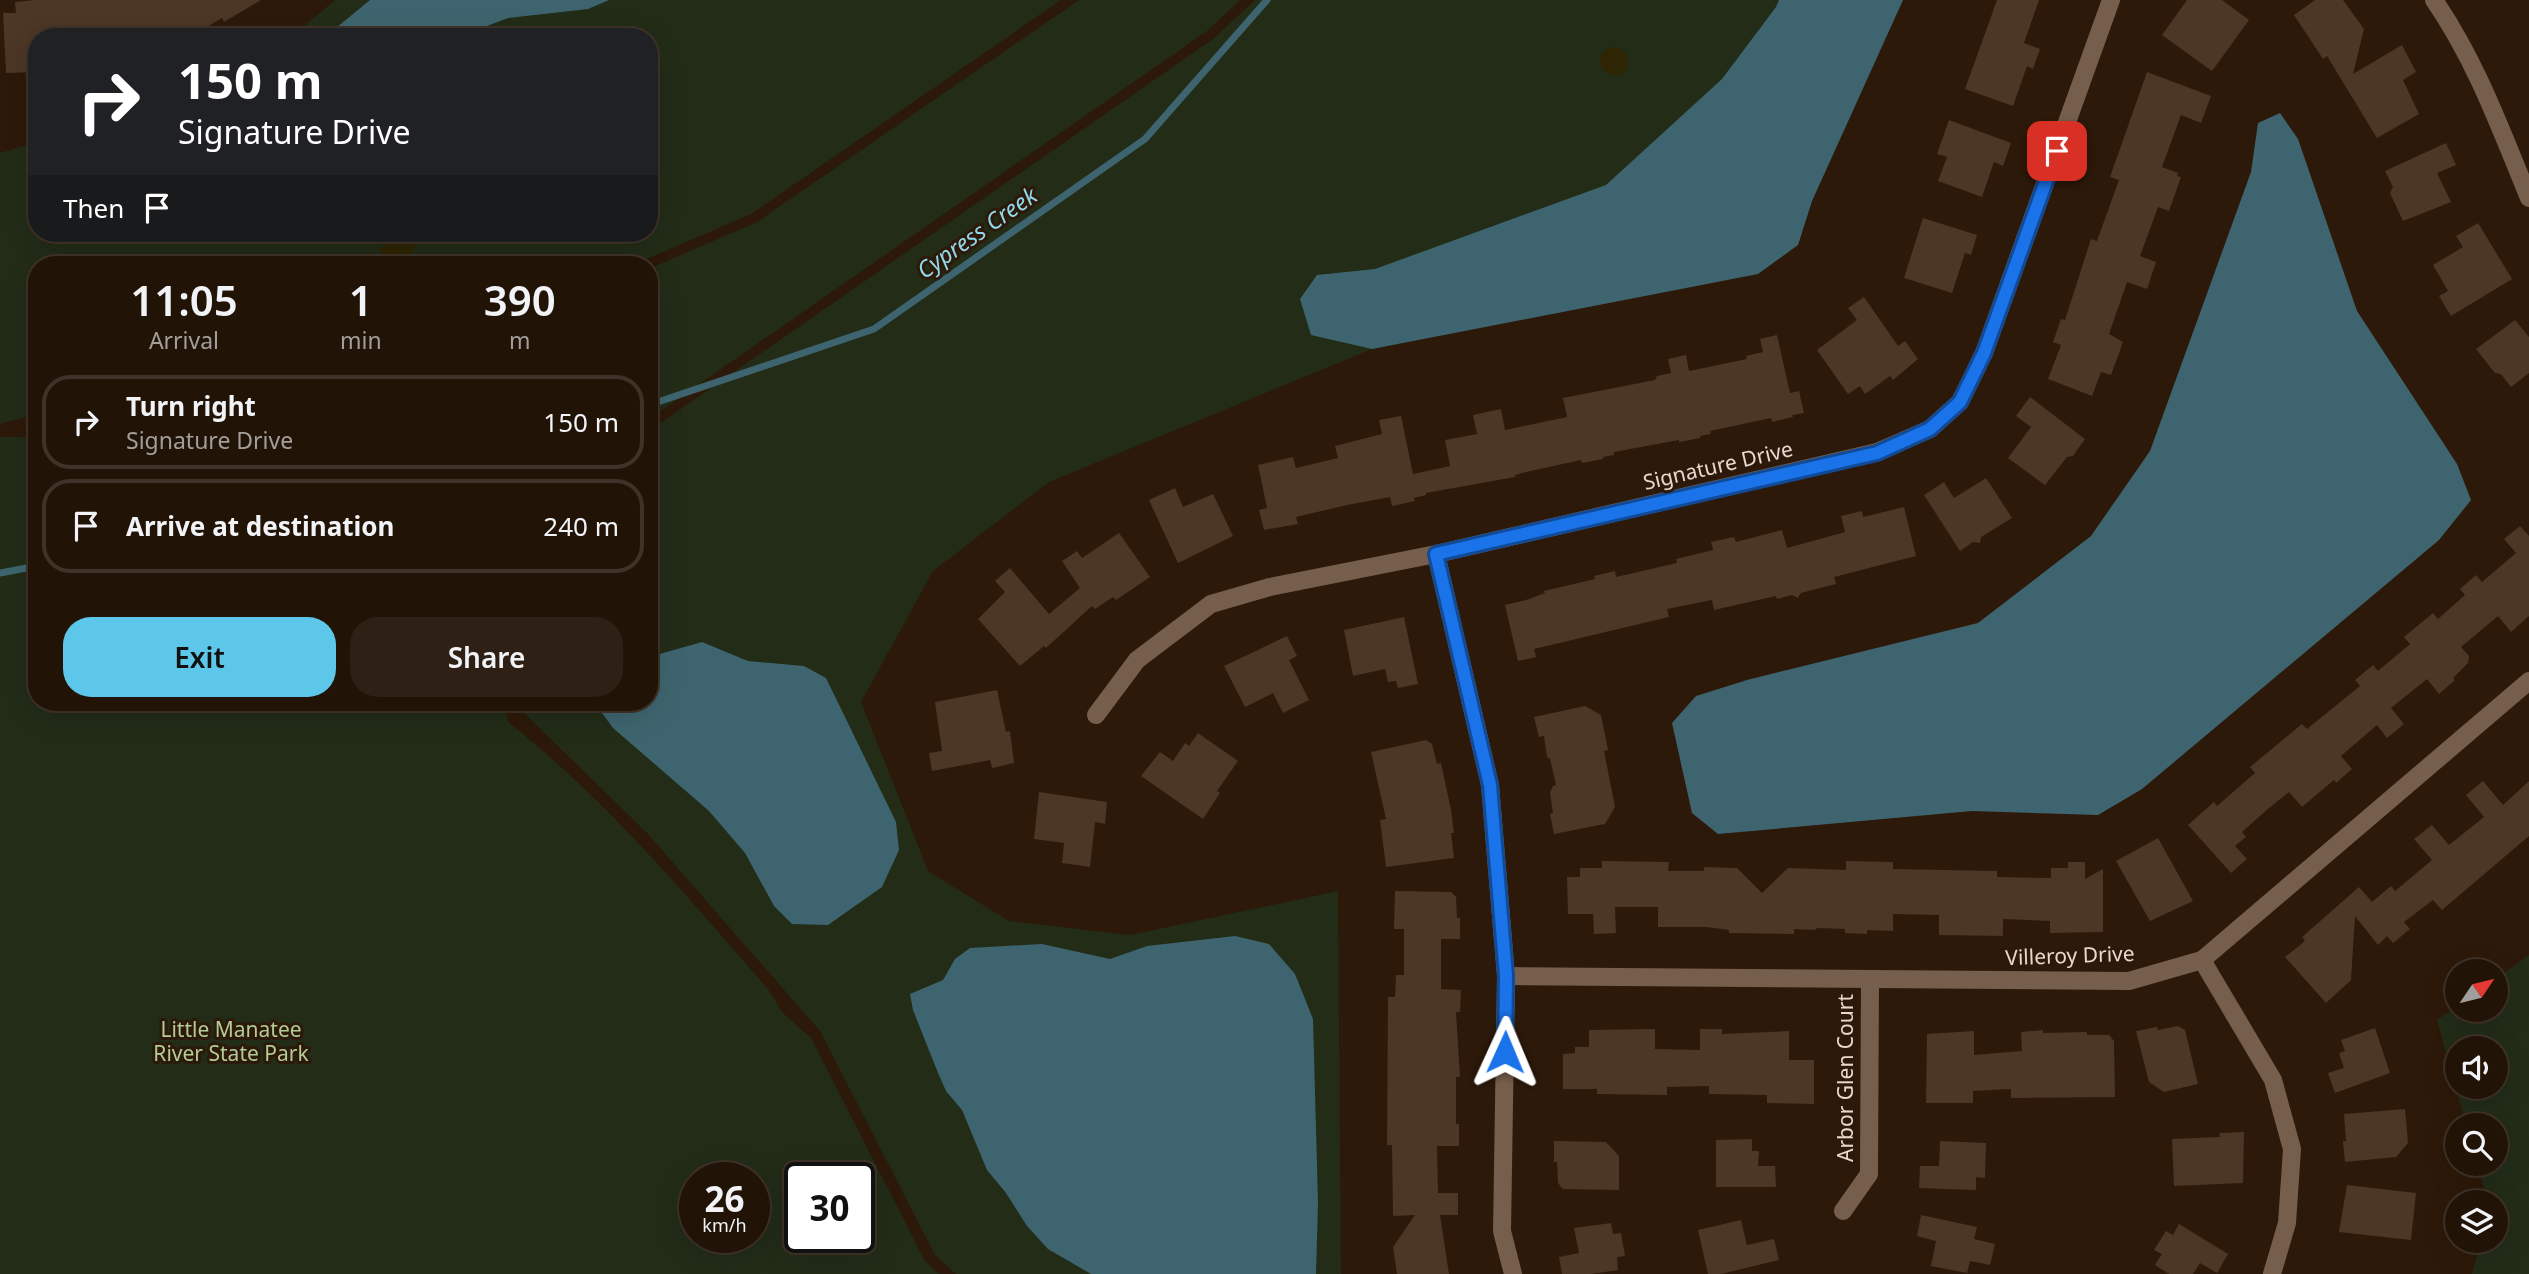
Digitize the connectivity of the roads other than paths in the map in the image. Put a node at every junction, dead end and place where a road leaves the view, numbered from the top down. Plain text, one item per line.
1 (2111, 0) edge
2 (2434, 0) edge
3 (2529, 198) edge
4 (1436, 554) junction
5 (2529, 681) edge
6 (1096, 715) dead end
7 (2202, 960) junction
8 (1506, 976) junction
9 (1870, 980) junction
10 (1843, 1212) dead end
11 (1513, 1274) edge
12 (2272, 1274) edge

1 - 4 street, Signature Drive
2 - 3 street
4 - 6 street, Signature Drive
4 - 8 street
5 - 7 street, Villeroy Drive
7 - 9 street, Villeroy Drive
7 - 12 street
8 - 9 street, Villeroy Drive
8 - 11 street
9 - 10 street, Arbor Glen Court

